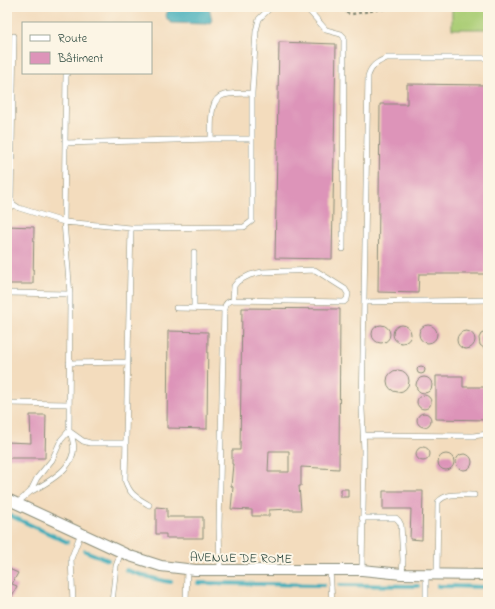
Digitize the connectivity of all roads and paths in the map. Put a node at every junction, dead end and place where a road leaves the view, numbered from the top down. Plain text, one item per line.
1 (271, 7) edge
2 (306, 7) edge
3 (344, 7) edge
4 (395, 7) edge
5 (376, 9) edge
6 (14, 36) dead end
7 (488, 58) edge
8 (67, 74) edge
9 (252, 93) junction
10 (252, 139) junction
11 (212, 140) junction
12 (65, 143) junction
13 (13, 204) junction
14 (7, 211) edge
15 (64, 222) junction
16 (131, 228) junction
17 (343, 249) dead end
18 (194, 252) dead end
19 (7, 293) edge
20 (70, 294) junction
21 (233, 300) junction
22 (488, 300) edge
23 (364, 302) junction
24 (176, 308) dead end
25 (194, 308) junction
26 (224, 308) junction
27 (128, 362) junction
28 (69, 363) junction
29 (7, 403) edge
30 (69, 404) junction
31 (68, 431) junction
32 (488, 434) edge
33 (363, 435) junction
34 (126, 443) junction
35 (30, 492) junction
36 (474, 495) dead end
37 (7, 499) edge
38 (17, 503) junction
39 (149, 505) dead end
40 (362, 518) junction
41 (81, 533) junction
42 (121, 552) junction
43 (187, 569) junction
44 (220, 570) junction
45 (330, 570) junction
46 (362, 570) junction
47 (402, 574) junction
48 (432, 574) junction
49 (488, 574) edge
50 (73, 602) edge
51 (112, 602) edge
52 (186, 602) edge
53 (332, 602) edge
54 (426, 602) edge

1 - 9 lane
2 - 17 lane
3 - 5 path
4 - 5 path
6 - 13 lane
7 - 23 lane
8 - 12 lane
9 - 10 lane
9 - 11 lane
10 - 11 lane
10 - 16 lane
11 - 12 lane
12 - 15 lane
13 - 14 lane
13 - 15 lane
15 - 16 lane
15 - 20 lane
16 - 27 lane
18 - 25 lane
19 - 20 lane
20 - 28 lane
21 - 21 lane
21 - 26 lane
22 - 23 lane
23 - 33 lane
24 - 25 lane
25 - 26 lane
26 - 44 lane
27 - 28 lane
27 - 34 lane
28 - 30 lane
29 - 30 lane
30 - 31 lane
31 - 34 lane
31 - 35 lane
31 - 35 lane
32 - 33 lane
33 - 40 lane
34 - 39 lane
35 - 38 lane
36 - 48 lane
37 - 38 street, AVENUE DE ROME
38 - 41 street, AVENUE DE ROME
40 - 46 lane
40 - 47 lane
41 - 42 street, AVENUE DE ROME
41 - 50 lane
42 - 43 street, AVENUE DE ROME
42 - 51 lane
43 - 44 street, AVENUE DE ROME
43 - 52 lane
44 - 45 street, AVENUE DE ROME
45 - 46 street, AVENUE DE ROME
45 - 53 lane
46 - 47 street, AVENUE DE ROME
47 - 48 street, AVENUE DE ROME
48 - 49 street, AVENUE DE ROME
48 - 54 lane

